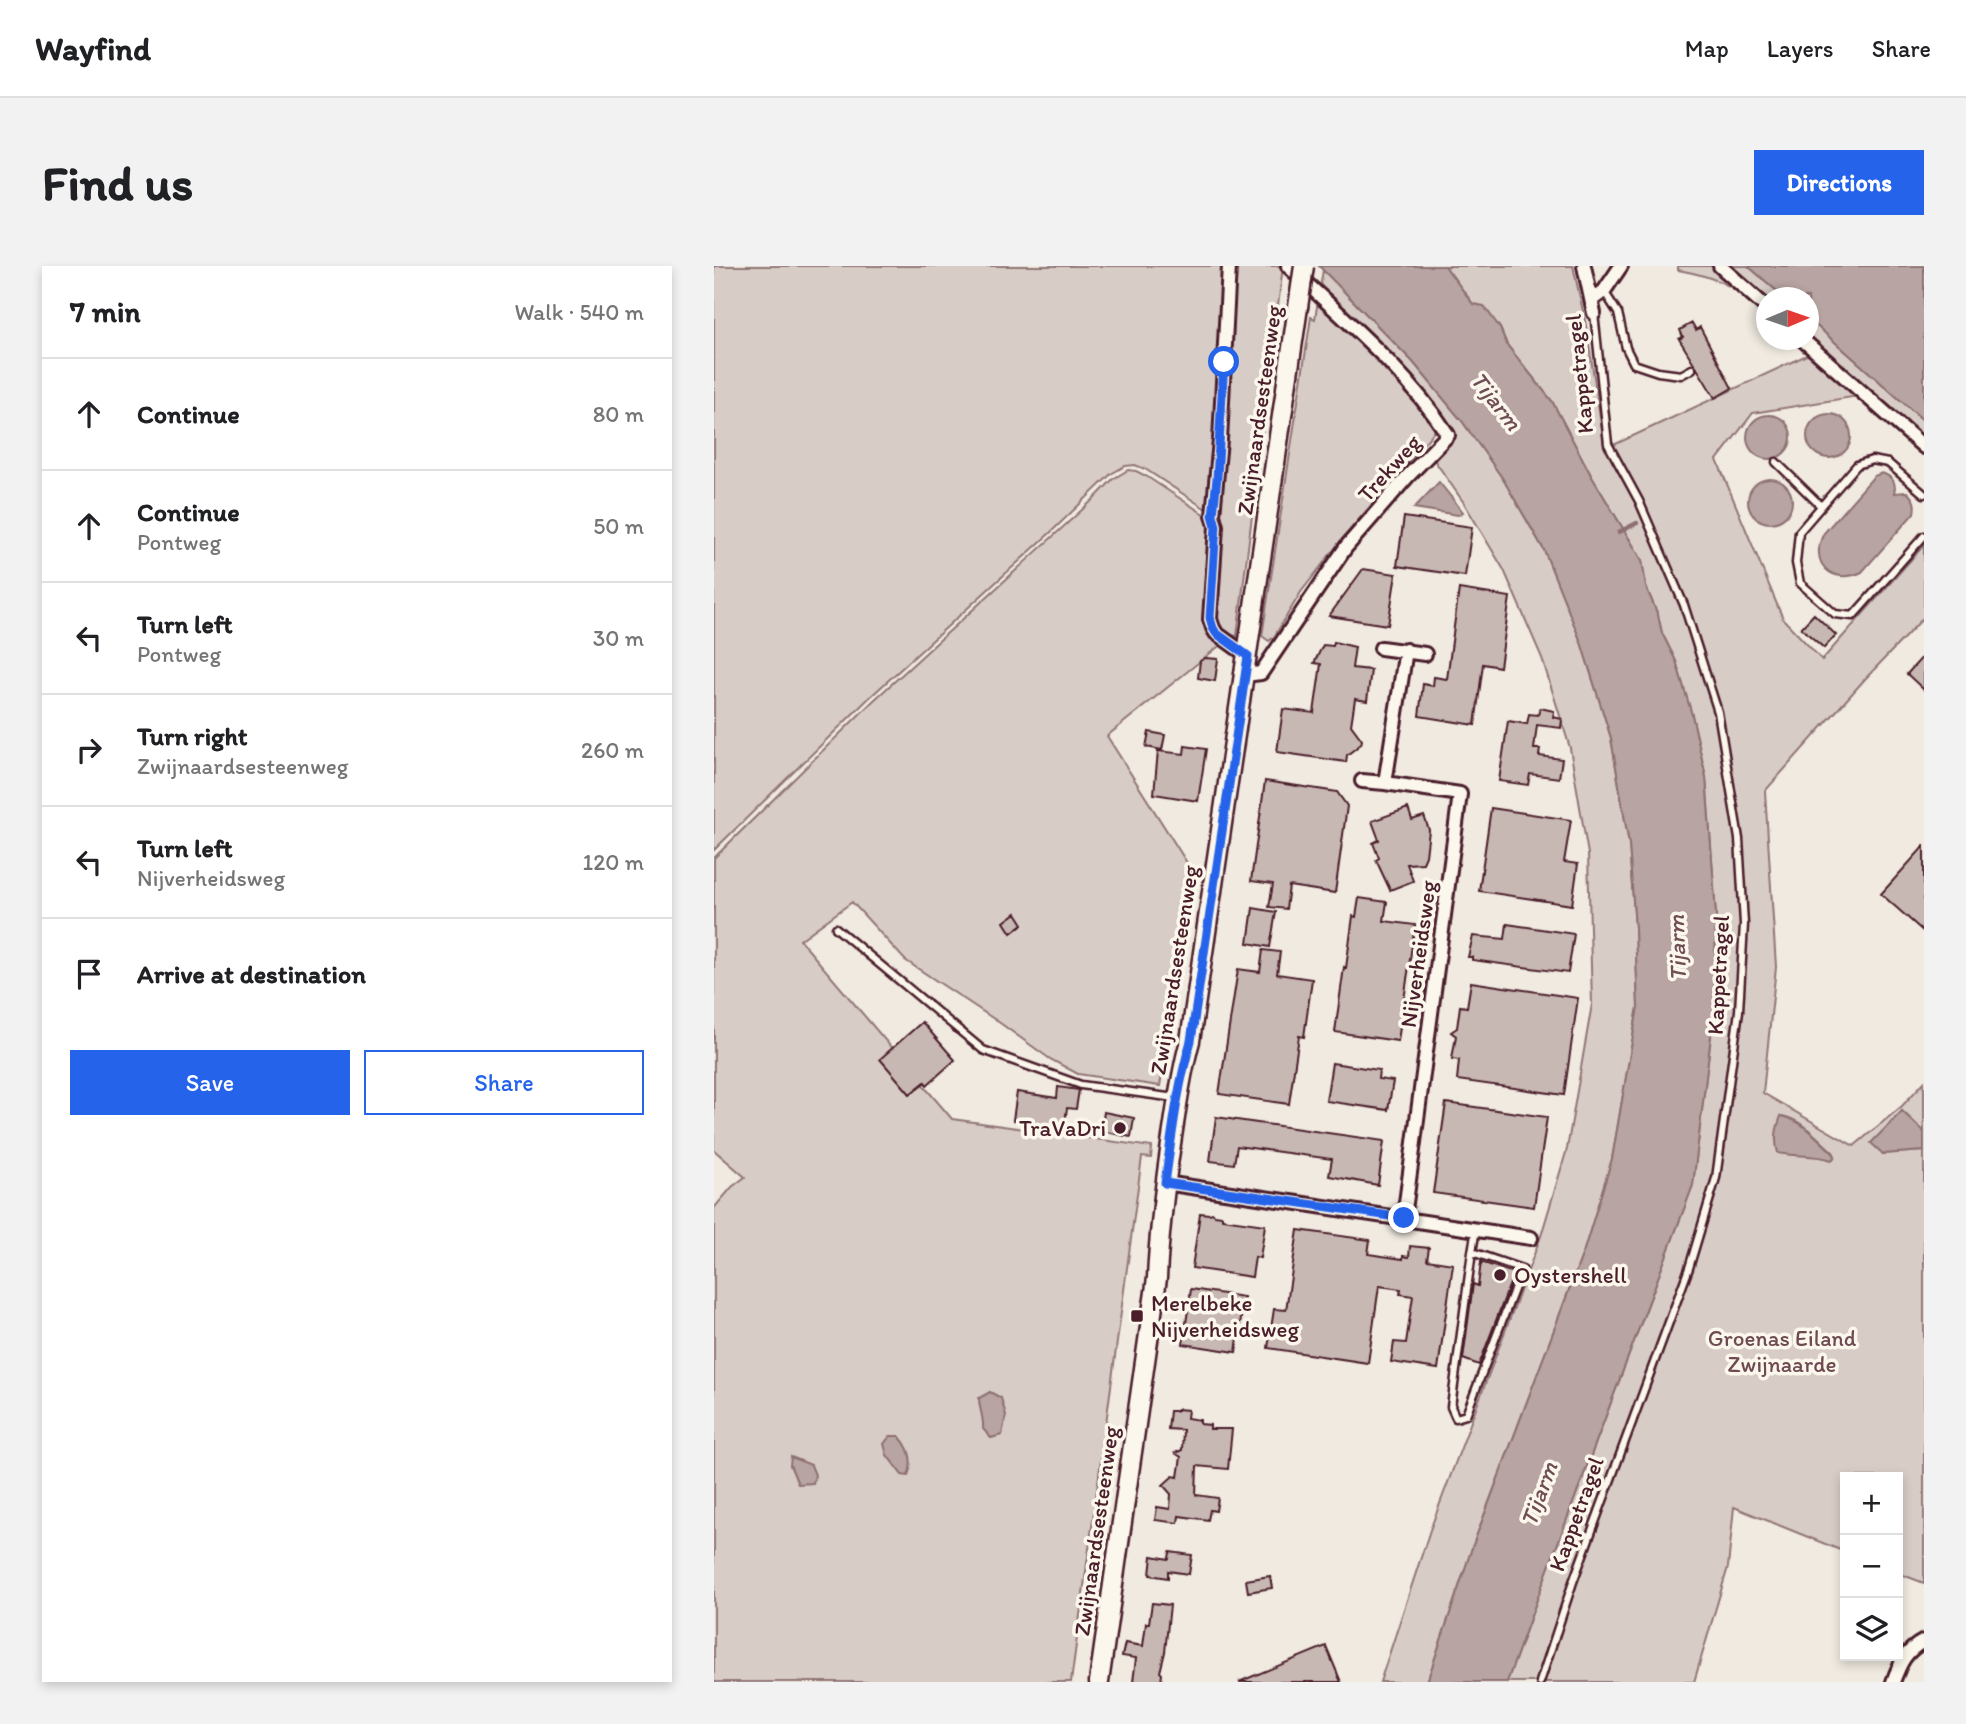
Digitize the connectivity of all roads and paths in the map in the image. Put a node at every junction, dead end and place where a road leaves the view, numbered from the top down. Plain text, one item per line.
1 (1229, 266) edge
2 (1288, 266) edge
3 (1304, 266) edge
4 (1584, 266) edge
5 (1621, 266) edge
6 (1720, 266) edge
7 (1604, 290) junction
8 (1756, 298) edge
9 (1593, 307) junction
10 (1814, 350) edge
11 (1692, 369) dead end
12 (1924, 447) edge
13 (1776, 462) dead end
14 (1924, 494) edge
15 (1821, 506) junction
16 (1924, 536) edge
17 (1381, 649) dead end
18 (1406, 650) junction
19 (1425, 654) dead end
20 (1248, 656) junction
21 (1245, 675) junction
22 (1362, 781) dead end
23 (1385, 783) junction
24 (836, 928) dead end
25 (1177, 1099) junction
26 (1165, 1183) junction
27 (1404, 1218) junction
28 (1476, 1229) junction
29 (1531, 1238) dead end
30 (1472, 1252) junction
31 (1924, 1641) edge
32 (1099, 1682) edge
33 (1540, 1682) edge
34 (1893, 1682) edge

1 - 20 street
2 - 21 street, Trekweg
3 - 20 main road, Zwijnaardsesteenweg, bridge
4 - 9 street, Kappetragel
5 - 7 street
6 - 8 street
7 - 9 street
7 - 11 lane
9 - 33 lane, Kappetragel
10 - 12 street
13 - 15 lane
14 - 15 lane
15 - 16 lane
17 - 18 street
18 - 19 street
18 - 23 street
20 - 21 main road, Zwijnaardsesteenweg
21 - 25 main road, Zwijnaardsesteenweg
22 - 23 street, Nijverheidsweg
23 - 27 street, Nijverheidsweg
24 - 25 lane
25 - 26 main road, Zwijnaardsesteenweg
26 - 27 street
26 - 32 main road, Zwijnaardsesteenweg
27 - 28 street
28 - 29 street
28 - 30 lane
30 - 30 lane
31 - 34 street

